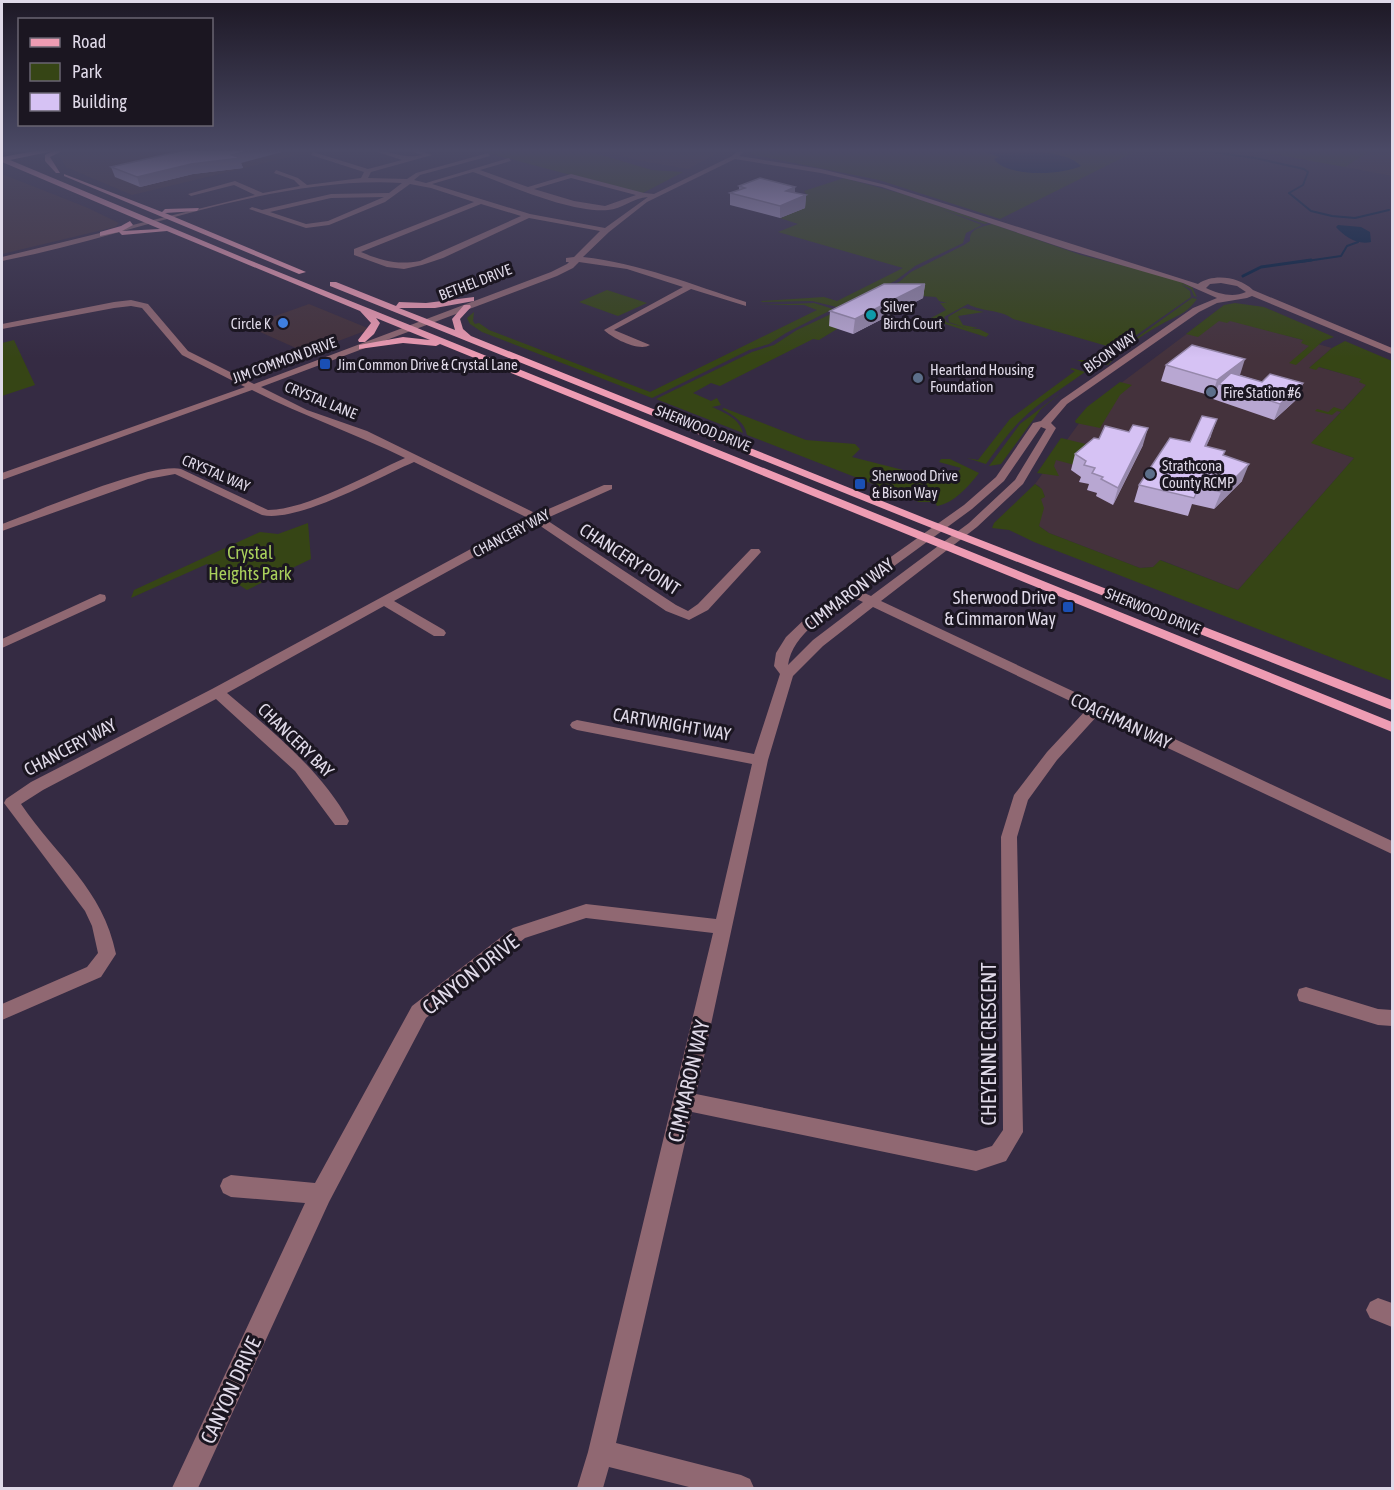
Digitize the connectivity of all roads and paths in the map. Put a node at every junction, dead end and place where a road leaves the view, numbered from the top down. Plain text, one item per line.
1 (129, 219) edge
2 (157, 219) edge
3 (159, 219) edge
4 (169, 219) edge
5 (193, 219) edge
6 (283, 219) edge
7 (340, 219) edge
8 (433, 219) edge
9 (523, 219) edge
10 (539, 219) edge
11 (622, 219) edge
12 (983, 219) edge
13 (163, 220) junction
14 (606, 230) junction
15 (122, 233) junction
16 (180, 233) junction
17 (208, 233) junction
18 (103, 234) junction
19 (55, 248) junction
20 (2, 259) edge
21 (270, 259) junction
22 (574, 259) junction
23 (1158, 272) junction
24 (316, 278) dead end
25 (1212, 281) junction
26 (327, 282) dead end
27 (689, 287) junction
28 (1204, 290) junction
29 (1250, 292) junction
30 (1233, 298) junction
31 (380, 303) junction
32 (469, 303) junction
33 (743, 304) dead end
34 (357, 305) junction
35 (1282, 307) junction
36 (1196, 310) junction
37 (419, 318) junction
38 (429, 322) junction
39 (404, 324) junction
40 (2, 326) edge
41 (414, 328) junction
42 (472, 339) junction
43 (362, 343) junction
44 (645, 345) dead end
45 (459, 347) junction
46 (1392, 351) edge
47 (249, 385) junction
48 (1045, 423) junction
49 (413, 458) junction
50 (2, 477) edge
51 (608, 487) dead end
52 (535, 519) junction
53 (939, 527) junction
54 (2, 528) edge
55 (960, 535) junction
56 (927, 536) junction
57 (947, 544) junction
58 (755, 552) dead end
59 (849, 591) junction
60 (100, 598) dead end
61 (384, 601) junction
62 (872, 602) junction
63 (439, 633) dead end
64 (2, 644) edge
65 (787, 674) junction
66 (217, 692) junction
67 (1392, 705) edge
68 (1095, 709) junction
69 (577, 725) dead end
70 (1392, 727) edge
71 (760, 760) junction
72 (341, 821) dead end
73 (1392, 848) edge
74 (722, 927) junction
75 (1306, 995) dead end
76 (2, 1012) edge
77 (1392, 1018) edge
78 (684, 1101) junction
79 (231, 1185) dead end
80 (321, 1194) junction
81 (601, 1452) junction
82 (185, 1488) edge
83 (590, 1488) edge
84 (741, 1488) edge

1 - 18 main road
2 - 13 main road, SHERWOOD DRIVE
3 - 13 main road
4 - 13 street
5 - 17 main road
6 - 7 street
8 - 9 street
10 - 14 street
11 - 14 street, BETHEL DRIVE
12 - 23 street
13 - 15 street
13 - 16 main road, SHERWOOD DRIVE
13 - 17 main road, SHERWOOD DRIVE
13 - 18 street
13 - 21 main road
14 - 22 street, BETHEL DRIVE
15 - 16 main road
15 - 19 street
16 - 34 main road, SHERWOOD DRIVE
17 - 21 main road, SHERWOOD DRIVE
18 - 19 street
19 - 20 street
21 - 24 main road, SHERWOOD DRIVE
22 - 27 street
22 - 32 street, BETHEL DRIVE
23 - 25 street
23 - 28 street
25 - 28 street
25 - 29 street
26 - 31 main road, SHERWOOD DRIVE
27 - 33 street
27 - 44 street
28 - 30 street
28 - 36 street, BISON WAY
29 - 30 street, BISON WAY
29 - 35 street
30 - 35 street
30 - 36 street, BISON WAY
31 - 32 main road
31 - 37 main road, SHERWOOD DRIVE
32 - 37 street, BETHEL DRIVE
32 - 38 street, BETHEL DRIVE
32 - 42 main road
34 - 39 main road, SHERWOOD DRIVE
34 - 43 main road
35 - 46 street
36 - 48 street, BISON WAY
37 - 38 main road, SHERWOOD DRIVE
37 - 39 street, BETHEL DRIVE
38 - 41 street, BETHEL DRIVE
38 - 42 main road, SHERWOOD DRIVE
39 - 41 main road, SHERWOOD DRIVE
39 - 43 street, JIM COMMON DRIVE
40 - 47 street, CRYSTAL LANE
41 - 43 street, JIM COMMON DRIVE
41 - 45 main road, SHERWOOD DRIVE
42 - 53 main road, SHERWOOD DRIVE
43 - 45 main road
43 - 47 street, JIM COMMON DRIVE
45 - 56 main road, SHERWOOD DRIVE
47 - 49 street, CRYSTAL LANE
47 - 50 street, JIM COMMON DRIVE
48 - 53 street, BISON WAY
48 - 55 street
49 - 52 street, CRYSTAL LANE
49 - 54 street, CRYSTAL WAY
51 - 52 street, CHANCERY WAY
52 - 58 street, CHANCERY POINT
52 - 61 street, CHANCERY WAY
53 - 55 main road, SHERWOOD DRIVE
53 - 56 street, CIMMARON WAY
55 - 57 street, CIMMARON WAY
55 - 67 main road, SHERWOOD DRIVE
56 - 57 main road, SHERWOOD DRIVE
56 - 59 street, CIMMARON WAY
57 - 62 street, CIMMARON WAY
57 - 70 main road, SHERWOOD DRIVE
59 - 62 street, COACHMAN WAY
59 - 65 street, CIMMARON WAY
60 - 64 street
61 - 63 street
61 - 66 street, CHANCERY WAY
62 - 65 street, CIMMARON WAY
62 - 68 street, COACHMAN WAY
65 - 71 street, CIMMARON WAY
66 - 72 street, CHANCERY BAY
66 - 76 street, CHANCERY WAY
68 - 73 street, COACHMAN WAY
68 - 78 street, CHEYENNE CRESCENT
69 - 71 street, CARTWRIGHT WAY
71 - 74 street, CIMMARON WAY
74 - 78 street, CIMMARON WAY
74 - 80 street, CANYON DRIVE
75 - 77 street
78 - 81 street, CIMMARON WAY
79 - 80 street
80 - 82 street, CANYON DRIVE
81 - 83 street, CIMMARON WAY
81 - 84 street

